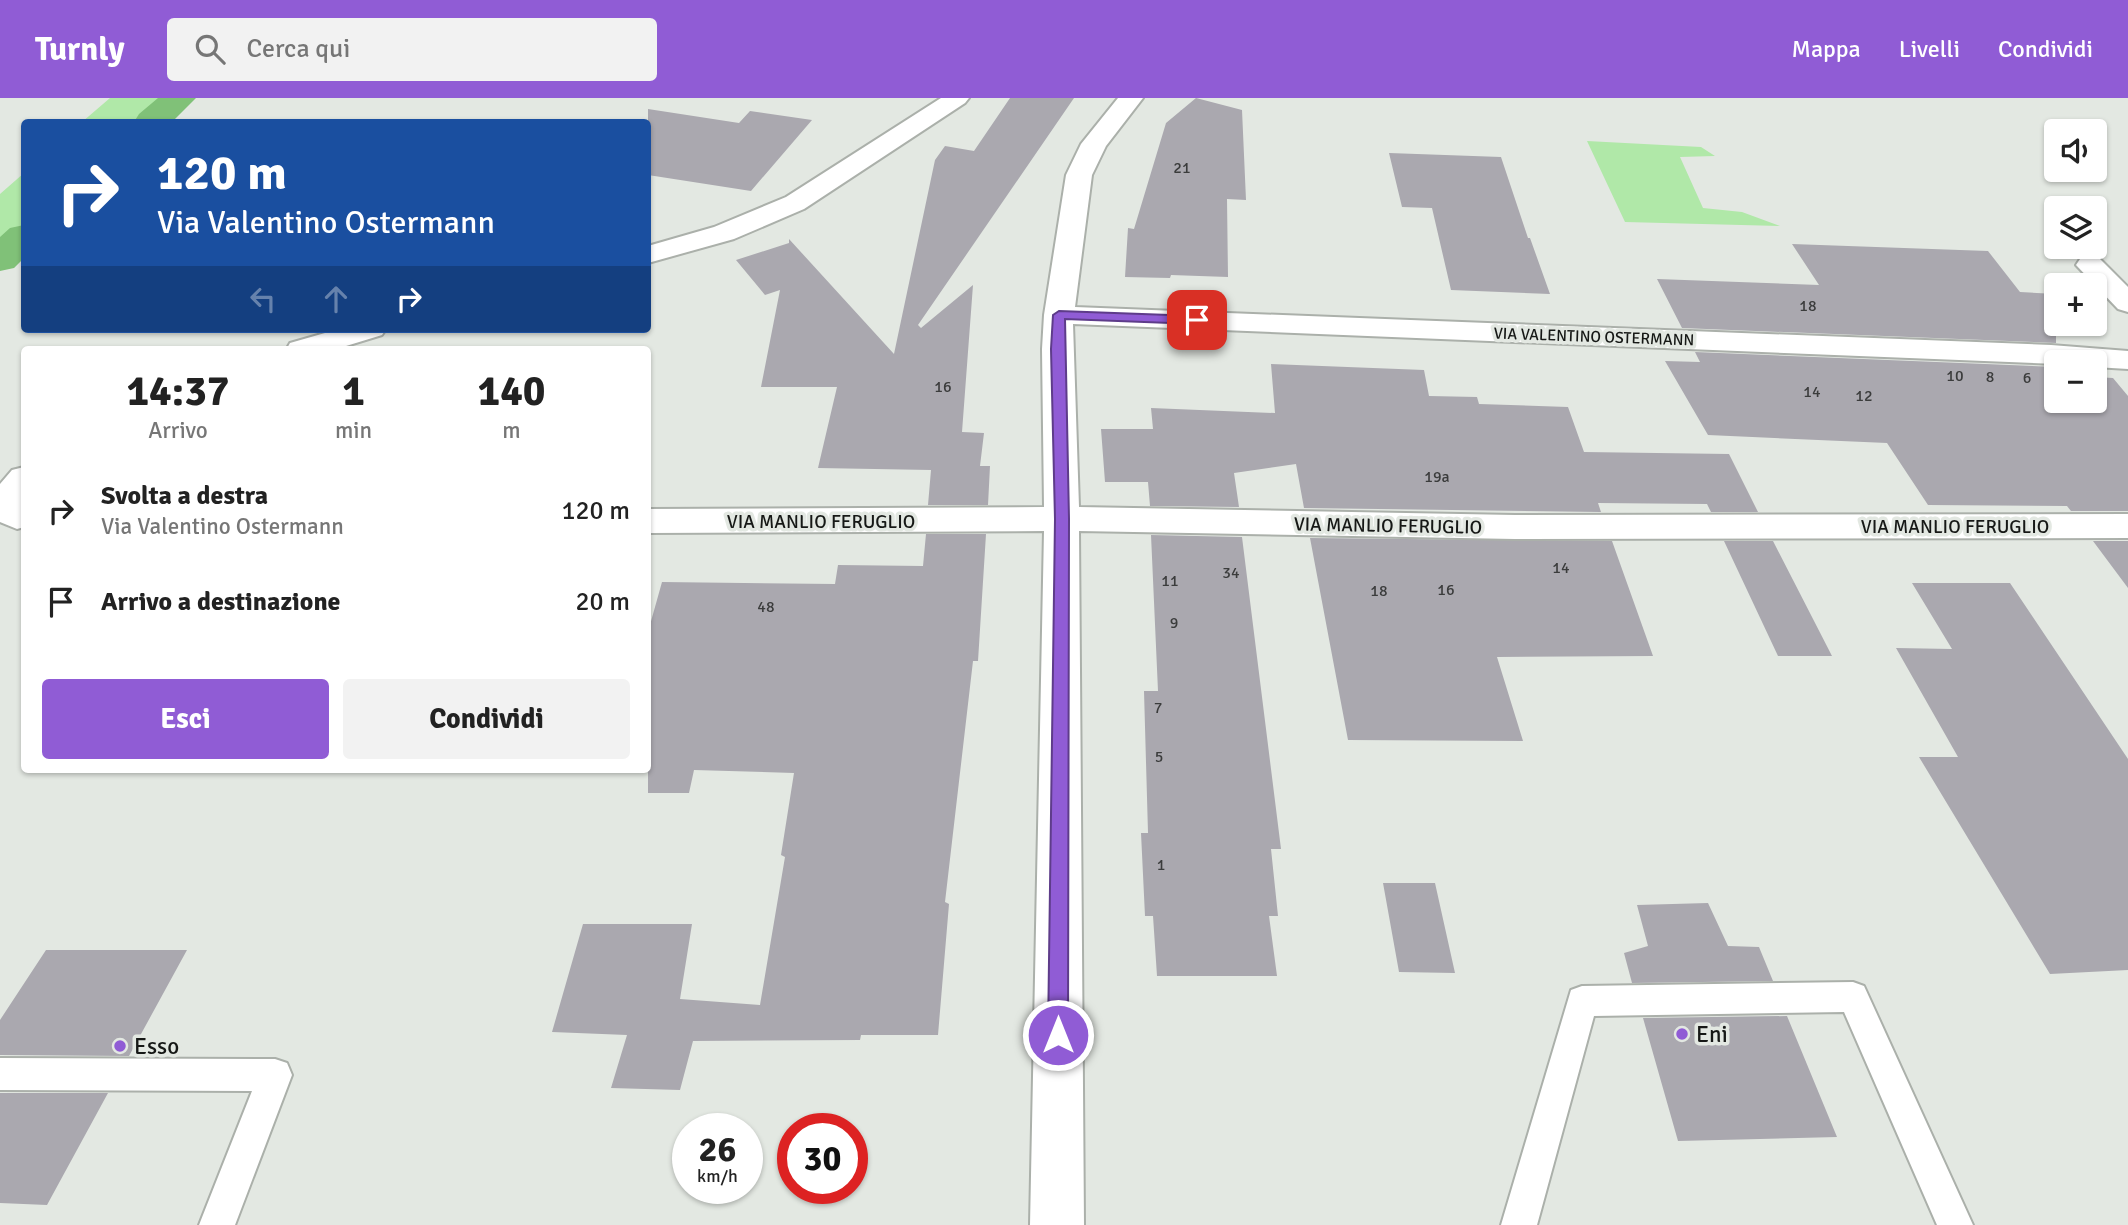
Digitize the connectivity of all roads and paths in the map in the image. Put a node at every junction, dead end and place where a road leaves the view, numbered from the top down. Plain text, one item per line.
1 (957, 98) edge
2 (1131, 98) edge
3 (651, 254) edge
4 (2090, 265) dead end
5 (2128, 303) edge
6 (1059, 315) junction
7 (358, 333) edge
8 (314, 346) edge
9 (2128, 360) edge
10 (21, 482) edge
11 (1062, 519) junction
12 (14, 521) edge
13 (651, 521) edge
14 (2128, 526) edge
15 (0, 1074) edge
16 (217, 1225) edge
17 (1057, 1225) edge
18 (1519, 1225) edge
19 (1955, 1225) edge

1 - 3 street
2 - 6 street
4 - 5 street
6 - 9 street, VIA VALENTINO OSTERMANN
6 - 11 street
7 - 8 street
10 - 12 street
11 - 13 street, VIA MANLIO FERUGLIO
11 - 14 street, VIA MANLIO FERUGLIO
11 - 17 street
15 - 16 lane
18 - 19 lane

